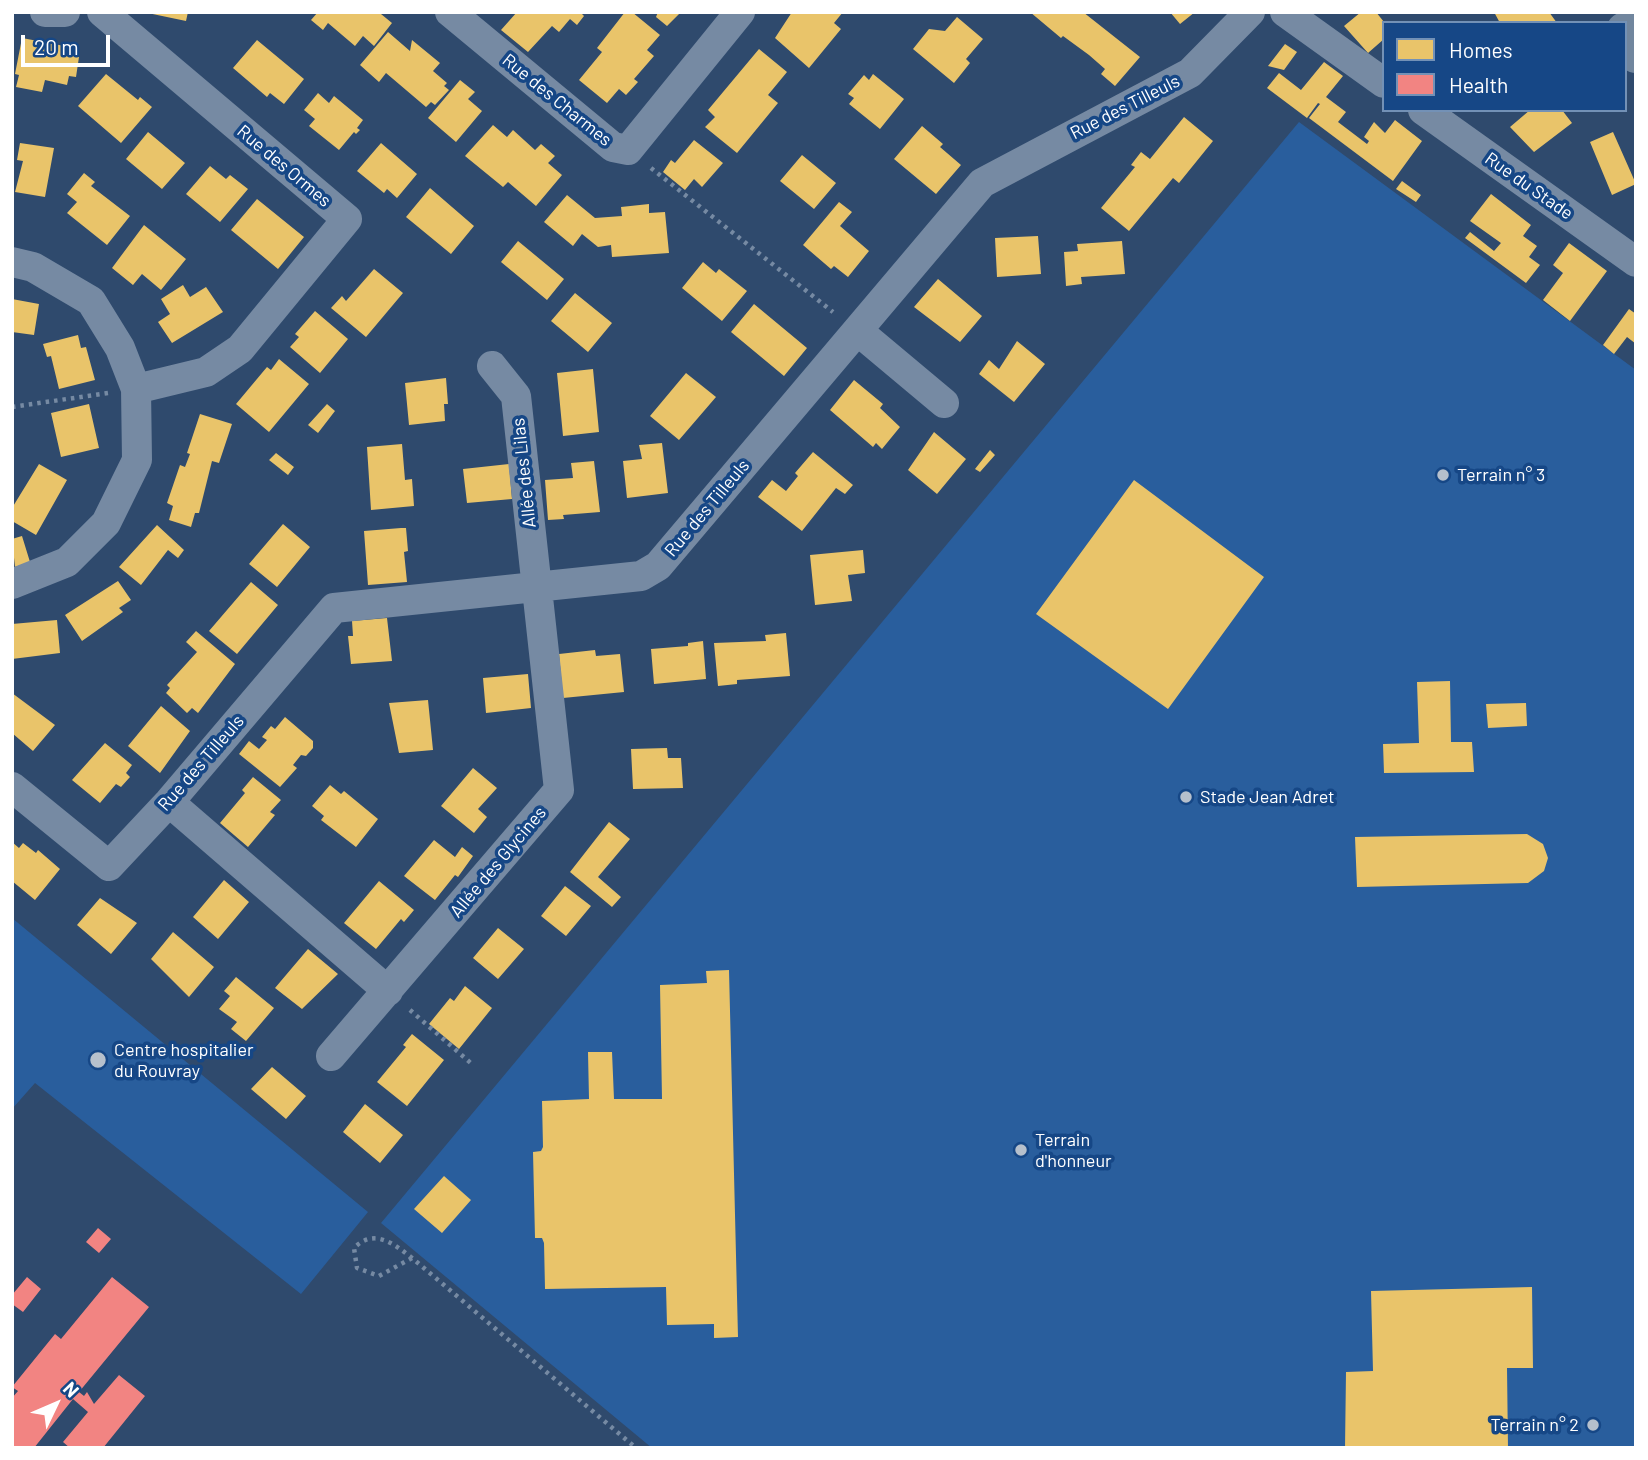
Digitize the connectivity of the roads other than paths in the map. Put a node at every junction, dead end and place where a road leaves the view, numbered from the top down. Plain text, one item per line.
1 (45, 12) edge
2 (65, 12) edge
3 (102, 12) edge
4 (740, 12) edge
5 (1250, 12) edge
6 (1285, 12) edge
7 (452, 13) edge
8 (1627, 35) edge
9 (1636, 54) edge
10 (1382, 82) edge
11 (1426, 112) edge
12 (12, 262) edge
13 (1636, 262) edge
14 (858, 331) junction
15 (492, 366) dead end
16 (136, 389) junction
17 (944, 403) dead end
18 (12, 584) edge
19 (536, 589) junction
20 (12, 787) edge
21 (169, 802) junction
22 (388, 991) junction
23 (331, 1056) dead end

1 - 2 street
3 - 16 street, Rue des Ormes
4 - 7 street, Rue des Charmes
5 - 14 street, Rue des Tilleuls
6 - 10 street
8 - 9 main road
11 - 13 street, Rue du Stade
12 - 16 street
14 - 17 street
14 - 19 street, Rue des Tilleuls
15 - 19 street, Allée des Lilas
16 - 18 street
19 - 21 street, Rue des Tilleuls
19 - 22 street, Allée des Glycines
20 - 21 street, Rue des Tilleuls
21 - 22 street
22 - 23 street, Allée des Glycines

